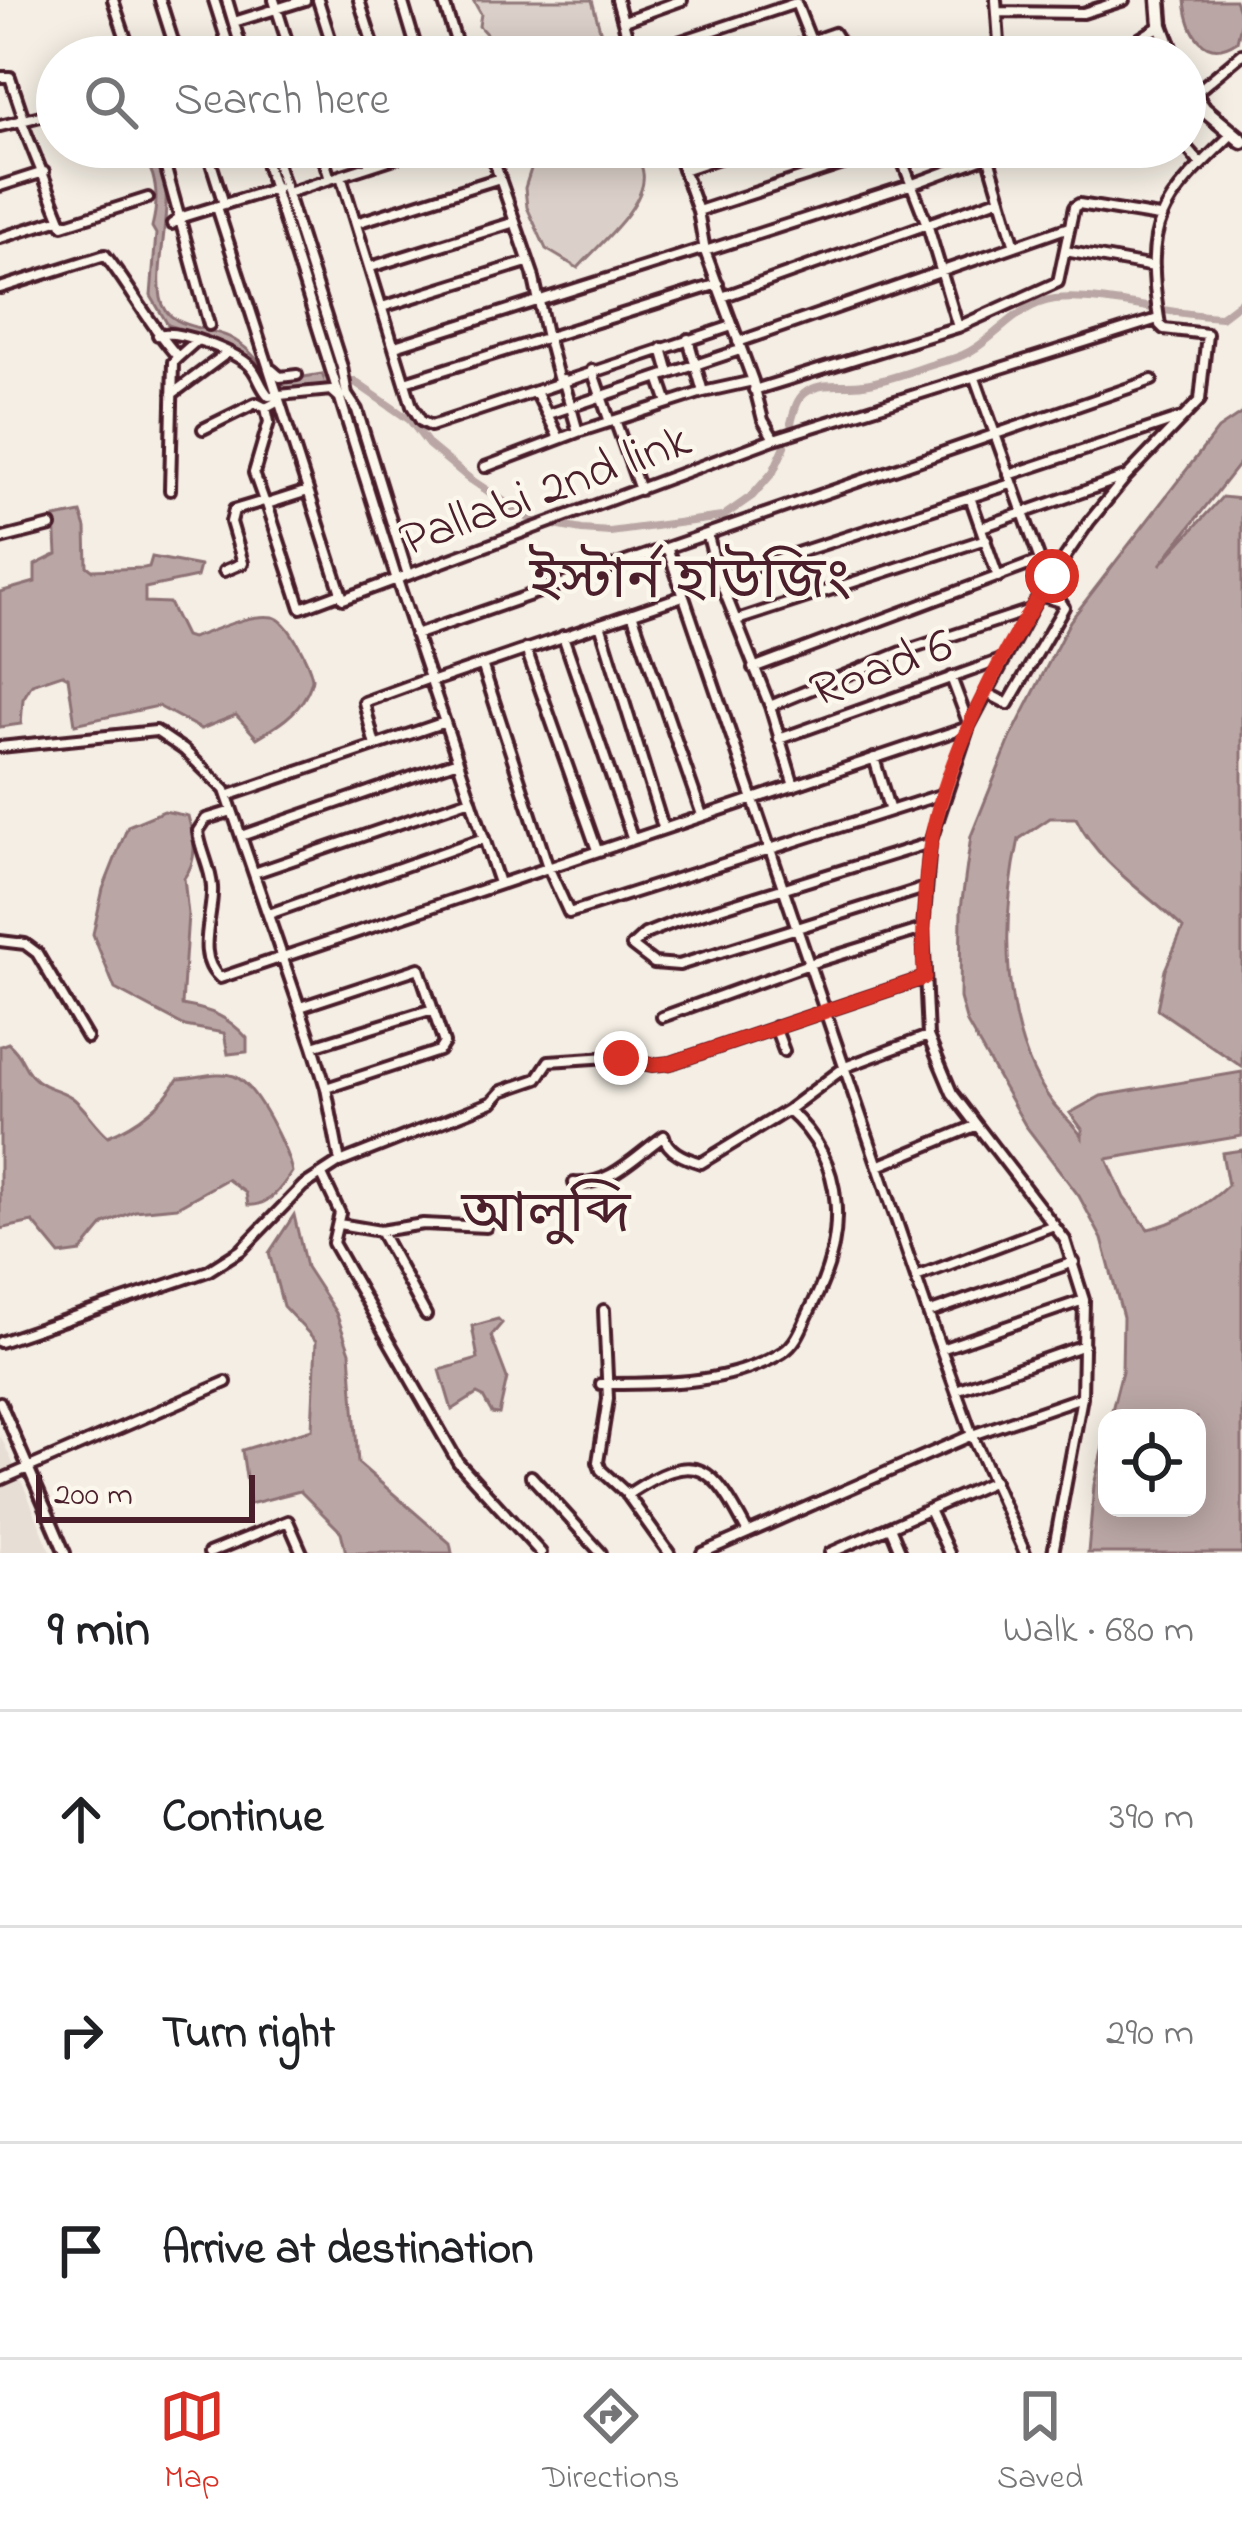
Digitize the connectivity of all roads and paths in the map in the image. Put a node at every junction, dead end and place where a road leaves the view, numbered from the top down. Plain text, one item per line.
1 (113, 0) edge
2 (160, 0) edge
3 (214, 0) edge
4 (227, 0) edge
5 (304, 0) edge
6 (318, 0) edge
7 (359, 0) edge
8 (402, 0) edge
9 (443, 0) edge
10 (616, 0) edge
11 (682, 0) edge
12 (996, 0) edge
13 (1124, 0) edge
14 (1159, 0) edge
15 (788, 3) edge
16 (276, 4) edge
17 (997, 12) junction
18 (624, 21) junction
19 (234, 22) junction
20 (1161, 25) junction
21 (125, 36) edge
22 (171, 36) edge
23 (225, 36) edge
24 (238, 36) edge
25 (286, 36) edge
26 (329, 36) edge
27 (370, 36) edge
28 (413, 36) edge
29 (454, 36) edge
30 (628, 36) edge
31 (693, 36) edge
32 (809, 36) edge
33 (999, 36) edge
34 (1144, 36) edge
35 (1165, 36) edge
36 (1242, 54) edge
37 (0, 77) edge
38 (1206, 78) edge
39 (1206, 106) edge
40 (36, 117) edge
41 (22, 120) junction
42 (0, 126) edge
43 (1237, 138) edge
44 (36, 153) edge
45 (1206, 160) edge
46 (42, 168) edge
47 (167, 168) edge
48 (211, 168) edge
49 (272, 168) edge
50 (277, 168) edge
51 (327, 168) edge
52 (364, 168) edge
53 (496, 168) edge
54 (689, 168) edge
55 (831, 168) edge
56 (906, 168) edge
57 (957, 168) edge
58 (992, 168) edge
59 (1197, 168) edge
60 (683, 170) joint
61 (44, 172) junction
62 (341, 176) junction
63 (500, 178) junction
64 (331, 179) junction
65 (913, 184) junction
66 (0, 186) edge
67 (282, 189) junction
68 (148, 198) dead end
69 (1001, 198) junction
70 (221, 205) junction
71 (698, 211) junction
72 (182, 217) junction
73 (1159, 217) junction
74 (60, 219) junction
75 (515, 222) junction
76 (356, 223) junction
77 (172, 224) dead end
78 (928, 226) junction
79 (1070, 227) junction
80 (0, 238) edge
81 (1015, 246) junction
82 (705, 249) junction
83 (1065, 251) junction
84 (527, 262) junction
85 (370, 267) junction
86 (1154, 267) junction
87 (941, 271) junction
88 (718, 284) junction
89 (0, 289) edge
90 (722, 297) junction
91 (539, 301) junction
92 (382, 307) junction
93 (1158, 319) junction
94 (209, 325) dead end
95 (732, 326) junction
96 (958, 327) junction
97 (158, 335) junction
98 (548, 338) junction
99 (688, 339) junction
100 (196, 341) junction
101 (395, 346) junction
102 (739, 346) junction
103 (662, 348) junction
104 (226, 353) junction
105 (178, 357) junction
106 (264, 358) junction
107 (695, 363) junction
108 (252, 366) junction
109 (592, 370) junction
110 (297, 375) dead end
111 (664, 375) junction
112 (975, 378) junction
113 (561, 380) junction
114 (1152, 380) dead end
115 (406, 382) junction
116 (753, 385) junction
117 (536, 392) junction
118 (703, 392) junction
119 (172, 394) junction
120 (342, 395) junction
121 (601, 396) junction
122 (278, 397) junction
123 (668, 403) junction
124 (572, 406) junction
125 (266, 408) junction
126 (549, 414) junction
127 (1189, 415) junction
128 (612, 421) junction
129 (203, 429) dead end
130 (578, 432) junction
131 (993, 432) junction
132 (559, 438) junction
133 (774, 439) junction
134 (485, 467) dead end
135 (1126, 477) junction
136 (1010, 480) junction
137 (170, 490) dead end
138 (640, 490) junction
139 (308, 491) junction
140 (970, 497) junction
141 (266, 503) junction
142 (1022, 513) junction
143 (51, 526) dead end
144 (982, 527) junction
145 (708, 536) junction
146 (0, 539) edge
147 (986, 539) junction
148 (668, 550) junction
149 (1039, 561) junction
150 (224, 571) dead end
151 (408, 575) junction
152 (998, 577) junction
153 (719, 578) junction
154 (397, 580) junction
155 (1048, 582) junction
156 (341, 593) junction
157 (1039, 595) junction
158 (683, 596) junction
159 (1031, 610) junction
160 (632, 613) junction
161 (736, 620) junction
162 (600, 624) junction
163 (415, 634) junction
164 (563, 636) junction
165 (526, 649) junction
166 (1005, 658) junction
167 (482, 664) junction
168 (753, 668) junction
169 (950, 676) junction
170 (430, 680) junction
171 (987, 693) junction
172 (770, 706) junction
173 (445, 722) junction
174 (969, 726) junction
175 (779, 740) junction
176 (375, 746) junction
177 (0, 747) edge
178 (874, 758) junction
179 (458, 761) junction
180 (794, 785) junction
181 (226, 793) junction
182 (944, 793) junction
183 (753, 798) junction
184 (471, 799) junction
185 (889, 808) junction
186 (232, 811) junction
187 (702, 815) junction
188 (663, 827) junction
189 (241, 836) junction
190 (632, 837) junction
191 (484, 838) junction
192 (930, 843) junction
193 (770, 849) junction
194 (597, 850) junction
195 (548, 867) junction
196 (254, 873) junction
197 (499, 883) junction
198 (783, 887) junction
199 (925, 888) junction
200 (269, 914) junction
201 (797, 927) junction
202 (923, 929) junction
203 (0, 941) edge
204 (285, 958) junction
205 (809, 964) junction
206 (924, 978) junction
207 (300, 1007) junction
208 (433, 1010) junction
209 (825, 1010) junction
210 (662, 1017) dead end
211 (775, 1027) junction
212 (928, 1036) junction
213 (87, 1038) dead end
214 (313, 1046) junction
215 (784, 1051) dead end
216 (844, 1067) junction
217 (326, 1088) junction
218 (788, 1110) junction
219 (975, 1126) junction
220 (340, 1162) junction
221 (878, 1166) junction
222 (322, 1175) junction
223 (574, 1183) dead end
224 (339, 1224) junction
225 (1054, 1225) junction
226 (486, 1226) dead end
227 (380, 1231) junction
228 (1074, 1262) junction
229 (916, 1276) junction
230 (1084, 1300) junction
231 (604, 1310) dead end
232 (928, 1313) junction
233 (426, 1315) dead end
234 (0, 1342) edge
235 (1085, 1345) junction
236 (941, 1349) junction
237 (226, 1382) dead end
238 (604, 1384) junction
239 (956, 1390) junction
240 (1082, 1397) junction
241 (0, 1402) edge
242 (972, 1435) junction
243 (28, 1468) junction
244 (531, 1475) dead end
245 (0, 1480) edge
246 (994, 1481) junction
247 (627, 1495) junction
248 (929, 1510) junction
249 (890, 1527) junction
250 (748, 1533) junction
251 (855, 1542) junction
252 (65, 1553) edge
253 (209, 1553) edge
254 (302, 1553) edge
255 (541, 1553) edge
256 (601, 1553) edge
257 (669, 1553) edge
258 (702, 1553) edge
259 (830, 1553) edge
260 (860, 1553) edge
261 (901, 1553) edge
262 (949, 1553) edge
263 (1025, 1553) edge
264 (1054, 1553) edge

1 - 21 street
2 - 22 street
3 - 23 street
4 - 19 street
5 - 16 street
6 - 26 street
7 - 27 street
8 - 28 street
9 - 29 street
10 - 18 street
11 - 18 street
12 - 17 street
13 - 17 street
14 - 20 highway
15 - 31 street
15 - 32 street
16 - 19 street
16 - 25 street
17 - 33 street
18 - 30 street
19 - 24 street
20 - 34 street
20 - 35 highway
36 - 38 street
37 - 41 street
39 - 43 highway
40 - 41 street
41 - 42 street
41 - 44 street
43 - 45 street
46 - 61 street
47 - 72 street
48 - 70 street, Pallabi 2nd link
49 - 67 street
50 - 67 street
51 - 64 street
52 - 62 street
53 - 63 street
54 - 60 street
55 - 71 street
56 - 65 street
57 - 65 street
58 - 69 street
59 - 73 street
60 - 71 street
61 - 66 street
61 - 74 street
62 - 64 street
62 - 76 street
63 - 75 street
63 - 76 street
64 - 67 street
65 - 78 street
65 - 82 street
67 - 70 street
67 - 120 street
68 - 74 street
69 - 78 street
69 - 81 street
70 - 72 street
70 - 106 street, Pallabi 2nd link
71 - 82 street
72 - 77 street
72 - 94 street
73 - 79 street
73 - 86 street
74 - 80 street
75 - 84 street
75 - 85 street
76 - 85 street
78 - 87 street
78 - 90 street
79 - 81 street
79 - 83 street
81 - 87 street
82 - 88 street
82 - 91 street
83 - 86 street
83 - 96 street
84 - 91 street
84 - 92 street
85 - 92 street
86 - 93 street
87 - 96 street
87 - 102 street
88 - 90 street
88 - 98 street
89 - 97 street
90 - 95 street
91 - 98 street
91 - 101 street
92 - 101 street
93 - 112 street, Pallabi 2nd link
93 - 127 street
95 - 99 street
95 - 102 street
96 - 116 street
97 - 100 street
97 - 105 street
98 - 113 street
98 - 115 street
99 - 103 street
99 - 107 street
100 - 104 street
100 - 105 street
101 - 115 street
102 - 107 street
102 - 116 street
103 - 109 street
103 - 111 street
104 - 108 street
104 - 119 street
105 - 119 street
106 - 108 street
106 - 110 street
106 - 122 street, Pallabi 2nd link
107 - 111 street
107 - 118 street
108 - 122 street
109 - 113 street
109 - 121 street
111 - 121 street
111 - 123 street
112 - 131 street
112 - 133 street, Pallabi 2nd link
113 - 117 street
113 - 124 street
114 - 131 street
115 - 117 street
116 - 118 street
116 - 133 street
117 - 126 street
118 - 123 street
119 - 137 street
120 - 122 street
120 - 151 street
120 - 154 street
121 - 124 street
121 - 128 street
122 - 125 street
122 - 139 street, Pallabi 2nd link
123 - 128 street
124 - 126 street
124 - 130 street
125 - 129 street
125 - 141 street
126 - 132 street
127 - 135 street
127 - 136 street
128 - 130 street
128 - 138 street
130 - 132 street
131 - 136 street
131 - 145 street
132 - 134 street
133 - 138 street, Pallabi 2nd link
135 - 142 street
135 - 155 street
136 - 140 street
136 - 142 street
138 - 151 street, Pallabi 2nd link
139 - 141 street
139 - 156 street, Pallabi 2nd link
140 - 144 street
140 - 153 street
141 - 150 street
141 - 156 street
142 - 144 street
142 - 149 street
143 - 146 street
144 - 147 street
145 - 148 street
145 - 153 street
147 - 152 street
147 - 161 street
148 - 158 street
148 - 163 street
149 - 152 street
149 - 155 street
151 - 154 street, Pallabi 2nd link
152 - 168 street
153 - 161 street
154 - 156 street, Pallabi 2nd link
154 - 163 street
155 - 157 street
157 - 159 street
157 - 171 street
158 - 160 street
158 - 183 street
159 - 166 street
159 - 172 street
160 - 162 street
160 - 187 street
161 - 168 street
162 - 164 street
162 - 188 street
163 - 170 street
164 - 165 street
164 - 190 street
165 - 167 street
165 - 194 street
166 - 169 street, Road 6
166 - 171 street
167 - 170 street
167 - 195 street
168 - 172 street
169 - 174 street
169 - 175 street, Road 6
170 - 173 street
170 - 176 street
171 - 174 street
172 - 175 street
173 - 176 street
173 - 179 street
174 - 178 street
174 - 182 street
175 - 180 street
176 - 181 street
177 - 181 street
178 - 180 street
178 - 185 street
179 - 184 street
179 - 189 street
180 - 183 street
181 - 186 street
182 - 185 street
182 - 192 street
183 - 187 street
183 - 193 street
184 - 191 street
184 - 196 street
185 - 193 street
186 - 189 street
186 - 204 street
187 - 188 street
188 - 190 street
189 - 196 street
190 - 194 street
191 - 197 street
191 - 200 street
192 - 198 street
192 - 199 street
193 - 195 street
193 - 198 street
194 - 195 street
195 - 197 street
196 - 200 street
197 - 204 street
198 - 201 street
198 - 201 street
199 - 201 street
199 - 202 street
200 - 204 street
201 - 205 street
202 - 205 street
202 - 206 street
203 - 213 street
204 - 207 street
205 - 209 street
205 - 210 street
206 - 209 street
206 - 212 street
207 - 208 street
207 - 214 street
208 - 214 street
208 - 217 street
209 - 211 street
209 - 216 street
211 - 215 street
211 - 220 street
212 - 216 street
212 - 219 street
214 - 217 street
216 - 218 street
216 - 221 street
217 - 220 street
218 - 223 street
218 - 238 street
219 - 221 street
219 - 225 street
220 - 222 street
221 - 229 street
222 - 224 street
222 - 234 street
224 - 227 street
224 - 255 street
225 - 228 street
225 - 229 street
226 - 227 street
227 - 233 street
228 - 230 street
228 - 232 street
229 - 232 street
230 - 235 street
230 - 236 street
231 - 238 street
232 - 236 street
235 - 239 street
235 - 240 street
236 - 239 street
237 - 243 street
238 - 247 street
239 - 242 street
240 - 242 street
240 - 264 street
241 - 243 street
242 - 246 street
242 - 250 street
243 - 245 street
243 - 252 street
244 - 256 street
246 - 248 street
246 - 263 street
247 - 250 street
247 - 257 street
248 - 249 street
248 - 262 street
249 - 251 street
249 - 261 street
250 - 258 street
251 - 259 street
251 - 260 street
253 - 254 street

